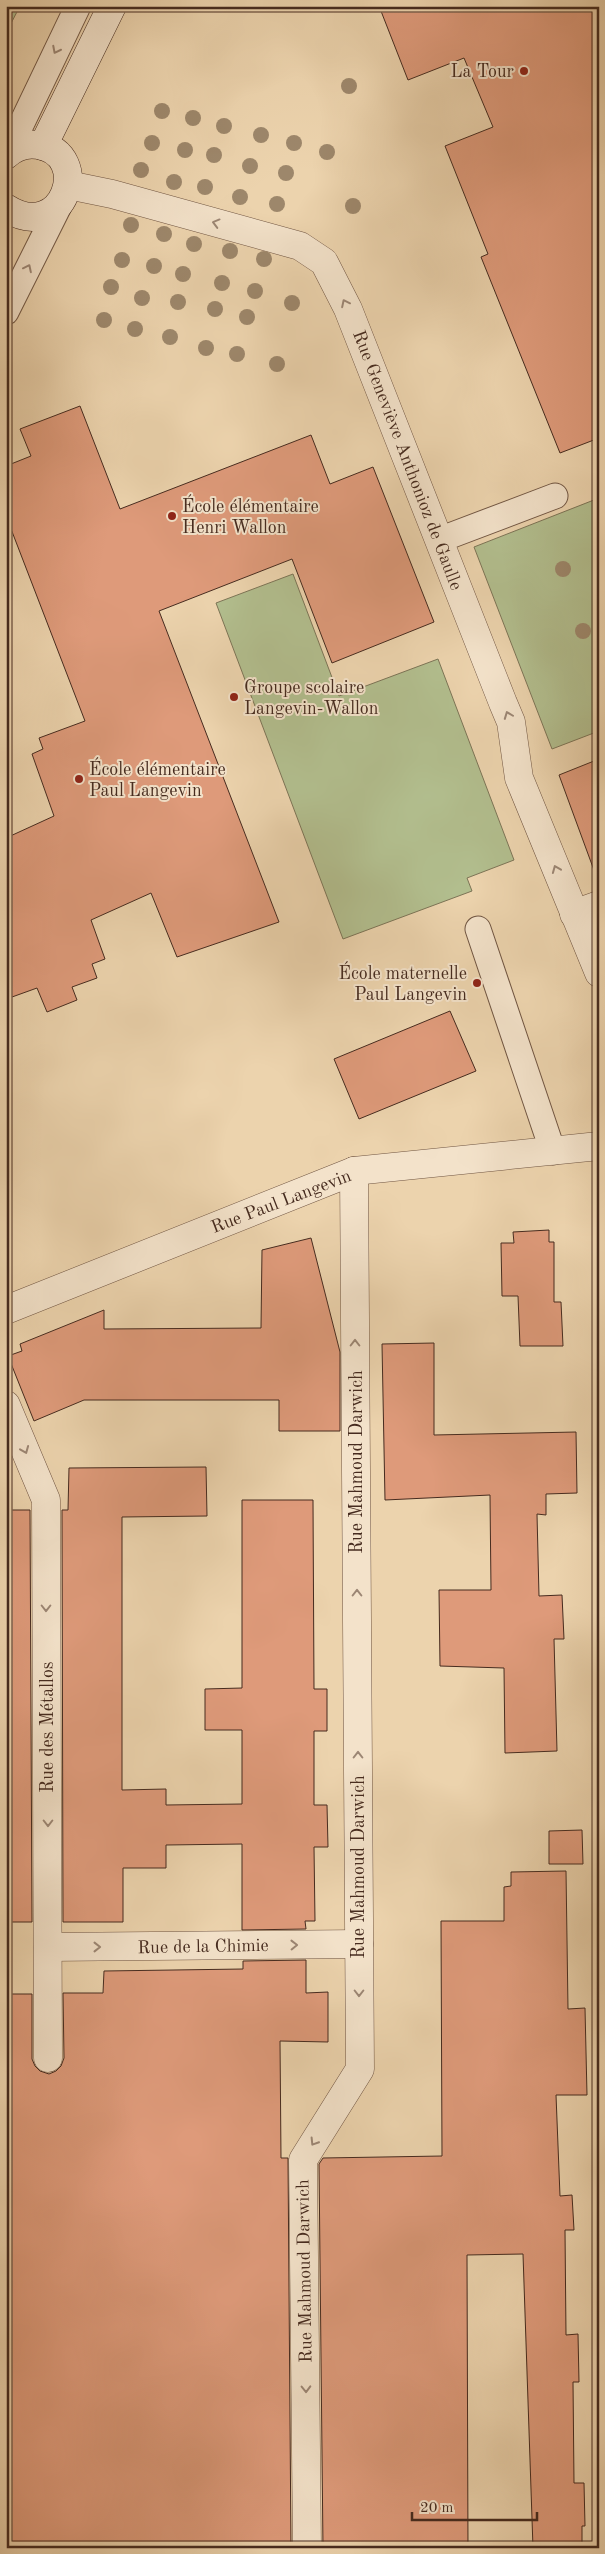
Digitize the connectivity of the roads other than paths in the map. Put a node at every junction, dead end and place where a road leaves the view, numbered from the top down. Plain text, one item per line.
1 (78, 6) edge
2 (112, 6) edge
3 (43, 146) junction
4 (6, 154) edge
5 (63, 196) junction
6 (6, 208) edge
7 (6, 312) edge
8 (555, 496) dead end
9 (439, 540) junction
10 (599, 905) edge
11 (574, 914) junction
12 (478, 929) dead end
13 (599, 974) edge
14 (599, 1146) edge
15 (553, 1152) junction
16 (354, 1171) junction
17 (6, 1310) edge
18 (6, 1405) edge
19 (359, 1944) junction
20 (48, 1947) junction
21 (48, 2058) dead end
22 (307, 2548) edge

1 -> 4 lane
2 - 3 street
3 - 4 street
3 - 5 street
5 - 6 street
7 -> 5 lane
9 -> 5 street, Rue Geneviève Anthonioz de Gaulle
8 - 9 lane
11 -> 9 street, Rue Geneviève Anthonioz de Gaulle
10 - 11 street
11 - 13 street, Rue Geneviève Anthonioz de Gaulle
12 - 15 lane
14 - 15 street, Rue Paul Langevin
15 - 16 street, Rue Paul Langevin
16 - 17 street, Rue Paul Langevin
19 -> 16 street, Rue Mahmoud Darwich
18 -> 20 street, Rue des Métallos
20 -> 19 street, Rue de la Chimie
19 -> 22 street, Rue Mahmoud Darwich
20 - 21 street, Rue des Métallos

